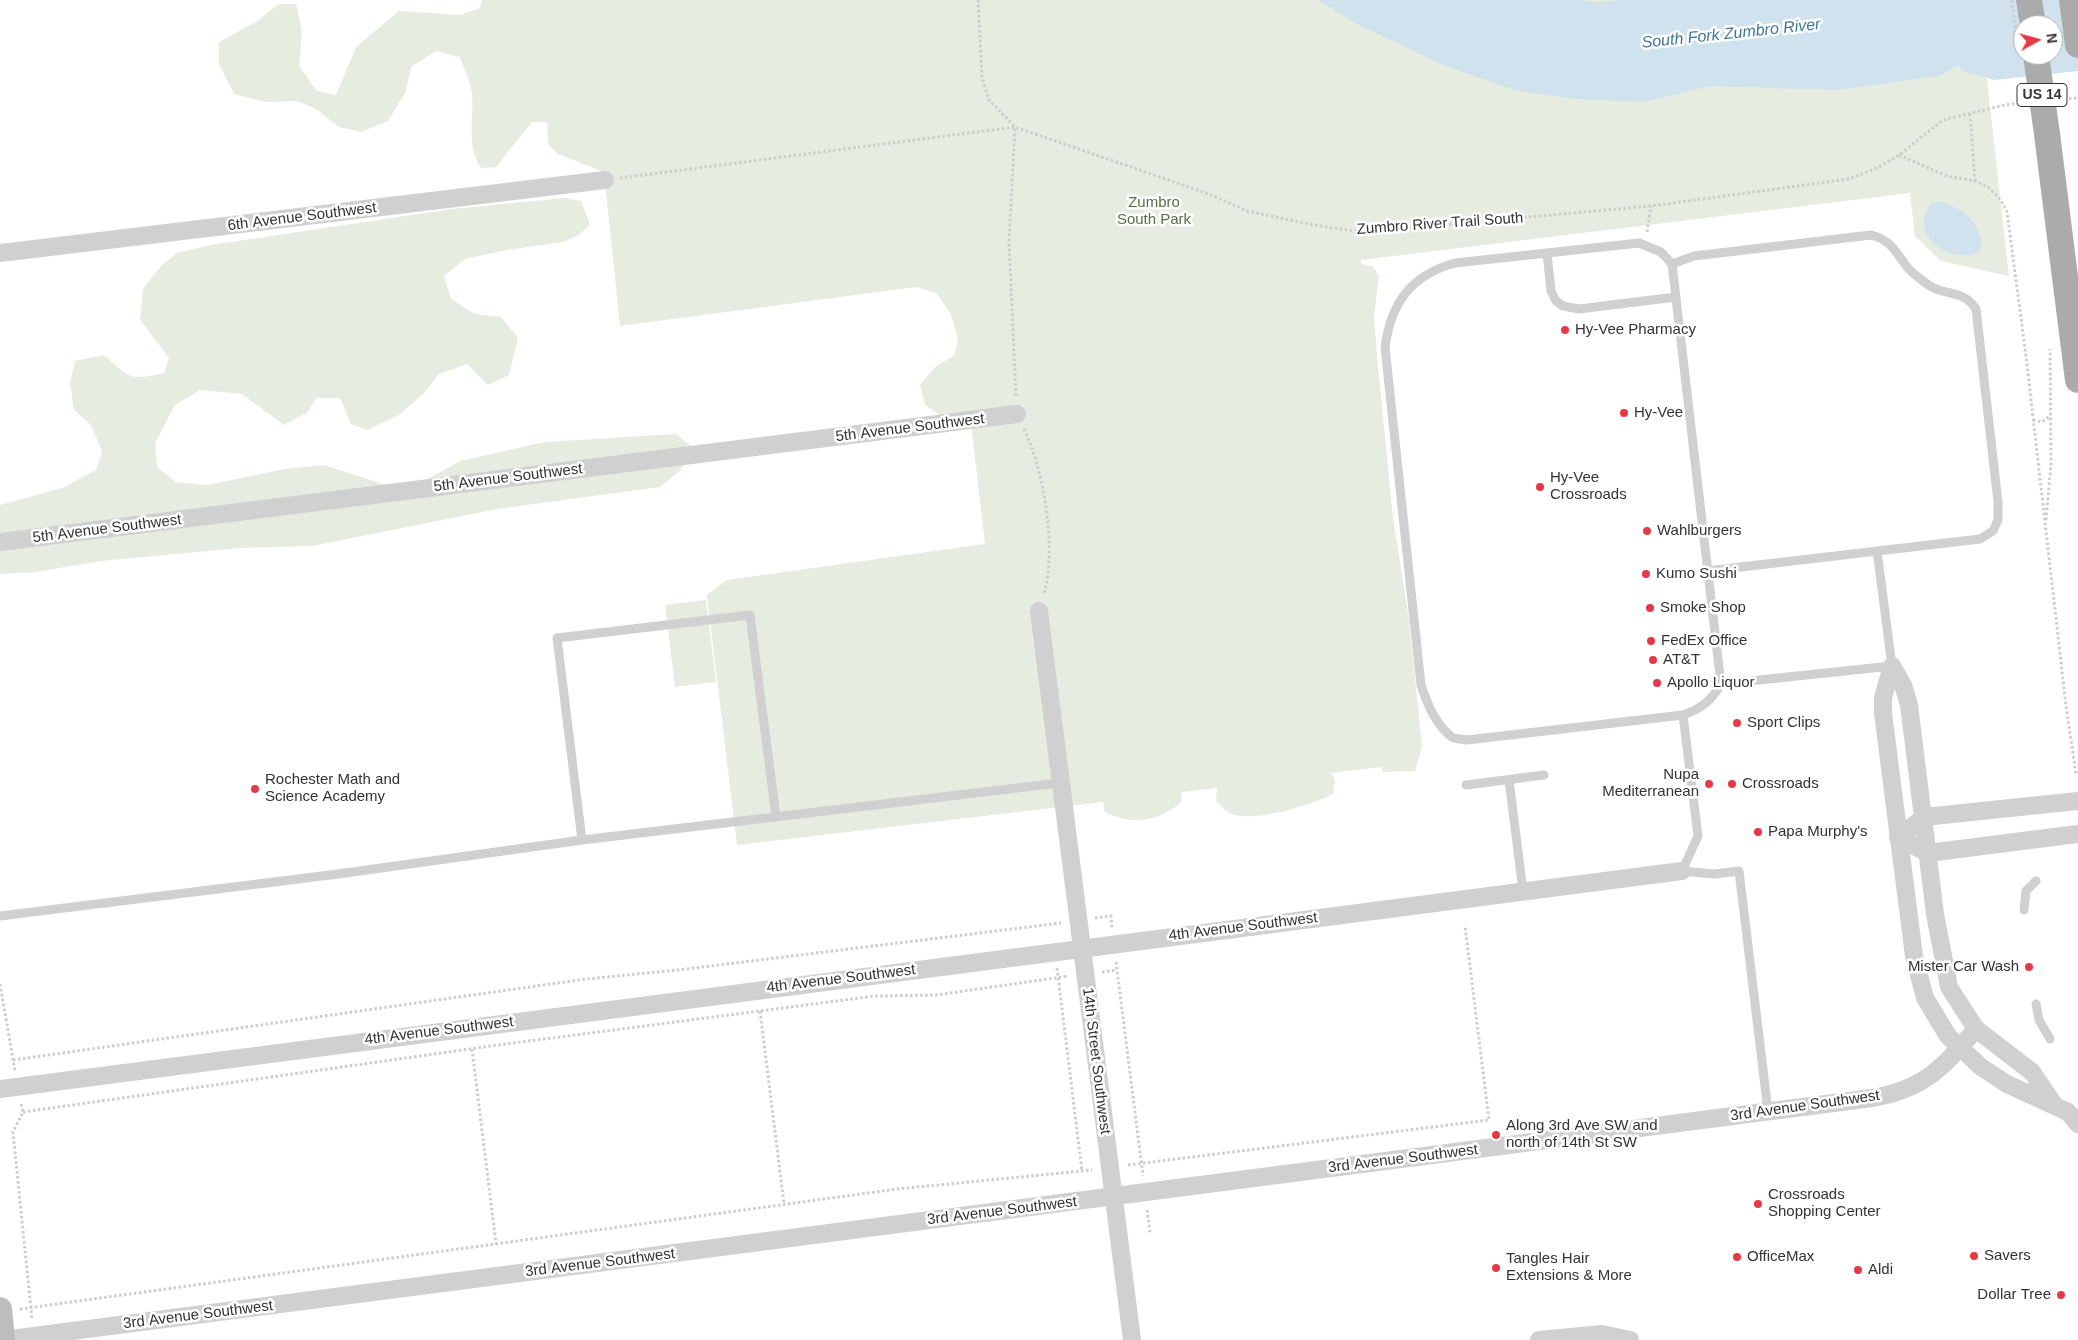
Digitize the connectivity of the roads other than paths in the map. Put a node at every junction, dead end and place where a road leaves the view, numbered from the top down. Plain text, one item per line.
1 (2029, 0) edge
2 (2072, 0) edge
3 (2031, 15) edge
4 (2078, 45) edge
5 (2037, 65) edge
6 (605, 180) road end
7 (1547, 252) junction
8 (0, 253) edge
9 (1672, 264) junction
10 (1676, 297) junction
11 (2078, 380) edge
12 (1017, 414) road end
13 (0, 542) edge
14 (1877, 552) junction
15 (1707, 571) junction
16 (1039, 611) road end
17 (1892, 666) junction
18 (1721, 684) junction
19 (1683, 715) junction
20 (1544, 775) dead end
21 (1509, 780) junction
22 (1059, 782) junction
23 (1466, 785) dead end
24 (2078, 800) edge
25 (776, 817) junction
26 (1924, 817) junction
27 (2078, 834) edge
28 (1898, 838) junction
29 (582, 840) junction
30 (1928, 853) junction
31 (1682, 871) junction
32 (2036, 881) dead end
33 (1523, 891) junction
34 (2024, 910) dead end
35 (0, 916) edge
36 (1081, 947) junction
37 (2036, 1004) dead end
38 (1976, 1029) junction
39 (2050, 1039) dead end
40 (1959, 1048) junction
41 (0, 1089) edge
42 (2055, 1106) junction
43 (1768, 1111) junction
44 (2078, 1124) edge
45 (1113, 1197) junction
46 (0, 1309) edge
47 (3, 1340) edge
48 (1132, 1340) edge
49 (1539, 1340) edge
50 (1630, 1340) edge

1 - 3 main road
2 - 4 main road
5 - 11 main road, US 14, bridge
6 - 8 street, 6th Avenue Southwest
7 - 9 lane
7 - 10 lane
7 - 19 lane
9 - 10 lane
9 - 14 lane
10 - 15 lane
12 - 13 street, 5th Avenue Southwest
14 - 15 lane
14 - 17 lane
15 - 18 lane
16 - 22 street, 14th Street Southwest
17 - 18 lane
17 - 26 street
17 - 28 street
18 - 19 lane
19 - 31 lane
20 - 21 lane
21 - 23 lane
21 - 33 lane
22 - 25 lane
22 - 36 street, 14th Street Southwest
24 - 26 street
25 - 29 lane
25 - 29 lane
26 - 28 street
26 - 30 street
27 - 30 street
28 - 30 street
28 - 40 street
29 - 35 lane
30 - 38 street
31 - 33 street, 4th Avenue Southwest
31 - 43 lane
32 - 34 lane
33 - 36 street, 4th Avenue Southwest
36 - 41 street, 4th Avenue Southwest
36 - 45 street, 14th Street Southwest
37 - 39 lane
38 - 40 street, 3rd Avenue Southwest
38 - 42 street
40 - 42 street
40 - 43 street, 3rd Avenue Southwest
42 - 44 street
43 - 45 street, 3rd Avenue Southwest
45 - 47 street, 3rd Avenue Southwest
45 - 48 street, 14th Street Southwest
46 - 47 main road
49 - 50 street

